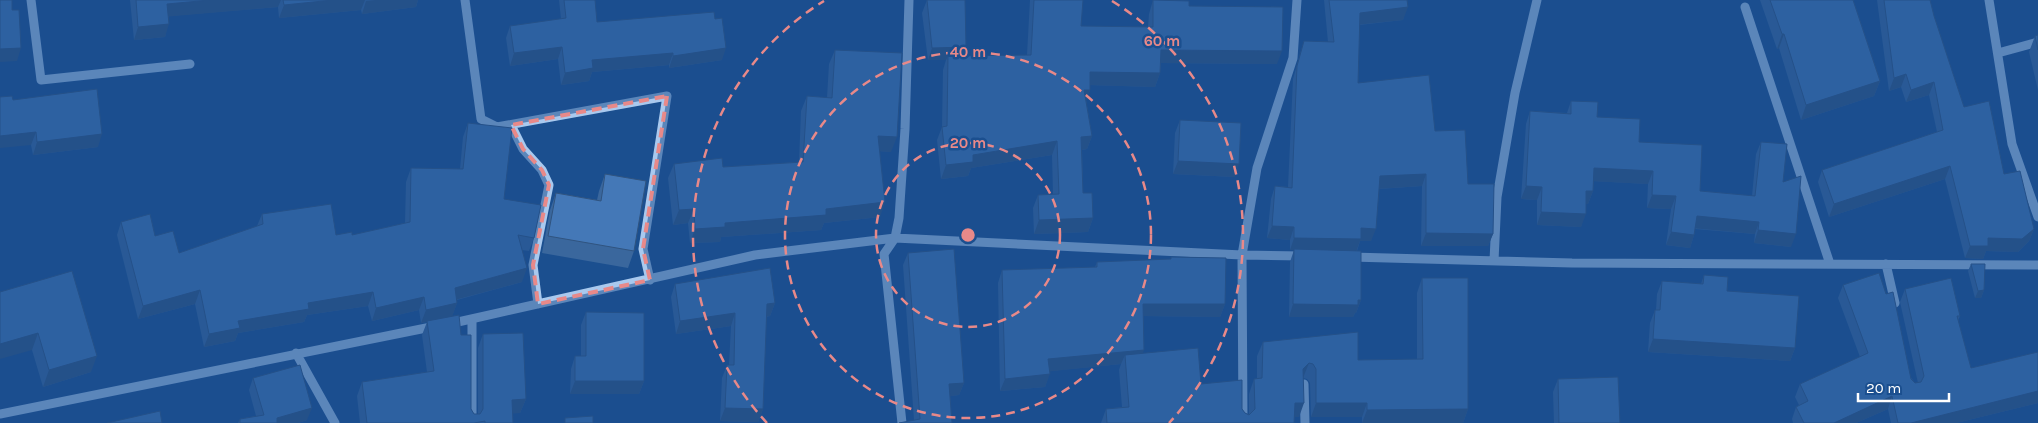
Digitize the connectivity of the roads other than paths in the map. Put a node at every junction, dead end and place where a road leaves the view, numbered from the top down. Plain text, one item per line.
1 (31, 0) edge
2 (465, 0) edge
3 (909, 0) edge
4 (1298, 0) edge
5 (1537, 0) edge
6 (1990, 0) edge
7 (1745, 7) dead end
8 (2038, 42) edge
9 (1998, 53) junction
10 (190, 64) dead end
11 (511, 125) junction
12 (2038, 217) edge
13 (895, 238) junction
14 (1242, 255) junction
15 (1310, 256) edge
16 (1339, 257) edge
17 (1494, 261) junction
18 (1830, 264) junction
19 (1886, 264) junction
20 (2038, 265) edge
21 (650, 280) junction
22 (538, 304) junction
23 (1897, 313) edge
24 (472, 319) junction
25 (296, 353) junction
26 (1304, 384) edge
27 (0, 414) edge
28 (335, 423) edge
29 (472, 423) edge
30 (902, 423) edge
31 (1243, 423) edge
32 (1305, 423) edge

1 - 10 street
2 - 11 street
3 - 13 street
4 - 14 street
5 - 17 street
6 - 9 street
7 - 18 street
8 - 9 street
9 - 12 street
11 - 21 street
11 - 22 street
13 - 14 street
13 - 21 street
13 - 30 street
14 - 15 street
14 - 31 street
16 - 17 street
17 - 18 street
18 - 19 street
19 - 20 street
19 - 23 street
21 - 22 street
22 - 24 street
24 - 25 street
24 - 29 street
25 - 27 street
25 - 28 street
26 - 32 street

